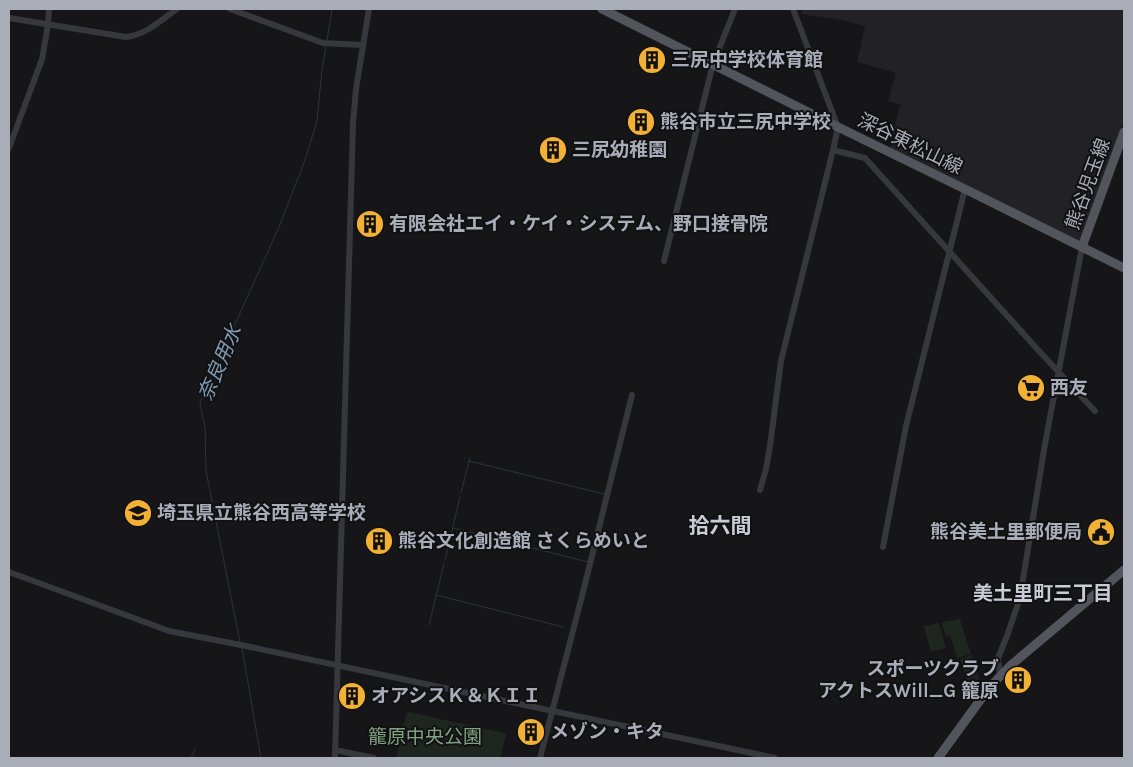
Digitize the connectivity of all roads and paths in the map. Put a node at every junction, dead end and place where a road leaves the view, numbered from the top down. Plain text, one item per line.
1 (49, 9) edge
2 (177, 9) edge
3 (230, 9) edge
4 (369, 9) edge
5 (602, 9) edge
6 (736, 9) edge
7 (793, 9) edge
8 (9, 18) edge
9 (48, 25) junction
10 (362, 45) junction
11 (713, 64) junction
12 (838, 127) junction
13 (1124, 132) edge
14 (9, 148) edge
15 (833, 150) junction
16 (966, 189) junction
17 (1082, 247) junction
18 (950, 252) junction
19 (664, 261) dead end
20 (1124, 268) edge
21 (1058, 371) junction
22 (632, 395) dead end
23 (1095, 411) dead end
24 (760, 490) dead end
25 (883, 547) dead end
26 (1124, 570) edge
27 (9, 572) edge
28 (338, 665) junction
29 (1000, 676) junction
30 (552, 711) junction
31 (335, 750) junction
32 (335, 758) edge
33 (374, 758) edge
34 (540, 758) edge
35 (775, 758) edge
36 (938, 758) edge

1 - 9 street
2 - 9 street
3 - 10 street
4 - 10 street
5 - 11 main road, 深谷東松山線
6 - 11 street
7 - 12 street
8 - 9 street
9 - 14 street
10 - 28 street
11 - 12 main road, 深谷東松山線
11 - 19 street
12 - 15 street
12 - 16 main road, 深谷東松山線
13 - 17 main road, 熊谷児玉線
15 - 18 street
15 - 24 street
16 - 17 main road, 深谷東松山線
16 - 18 street
17 - 20 main road, 深谷東松山線
17 - 21 street
18 - 21 street
18 - 25 street
21 - 23 street
21 - 29 street
22 - 30 street
26 - 29 main road
27 - 28 street
28 - 30 street
28 - 31 street
29 - 36 main road
30 - 34 street
30 - 35 street
31 - 32 street
31 - 33 street

